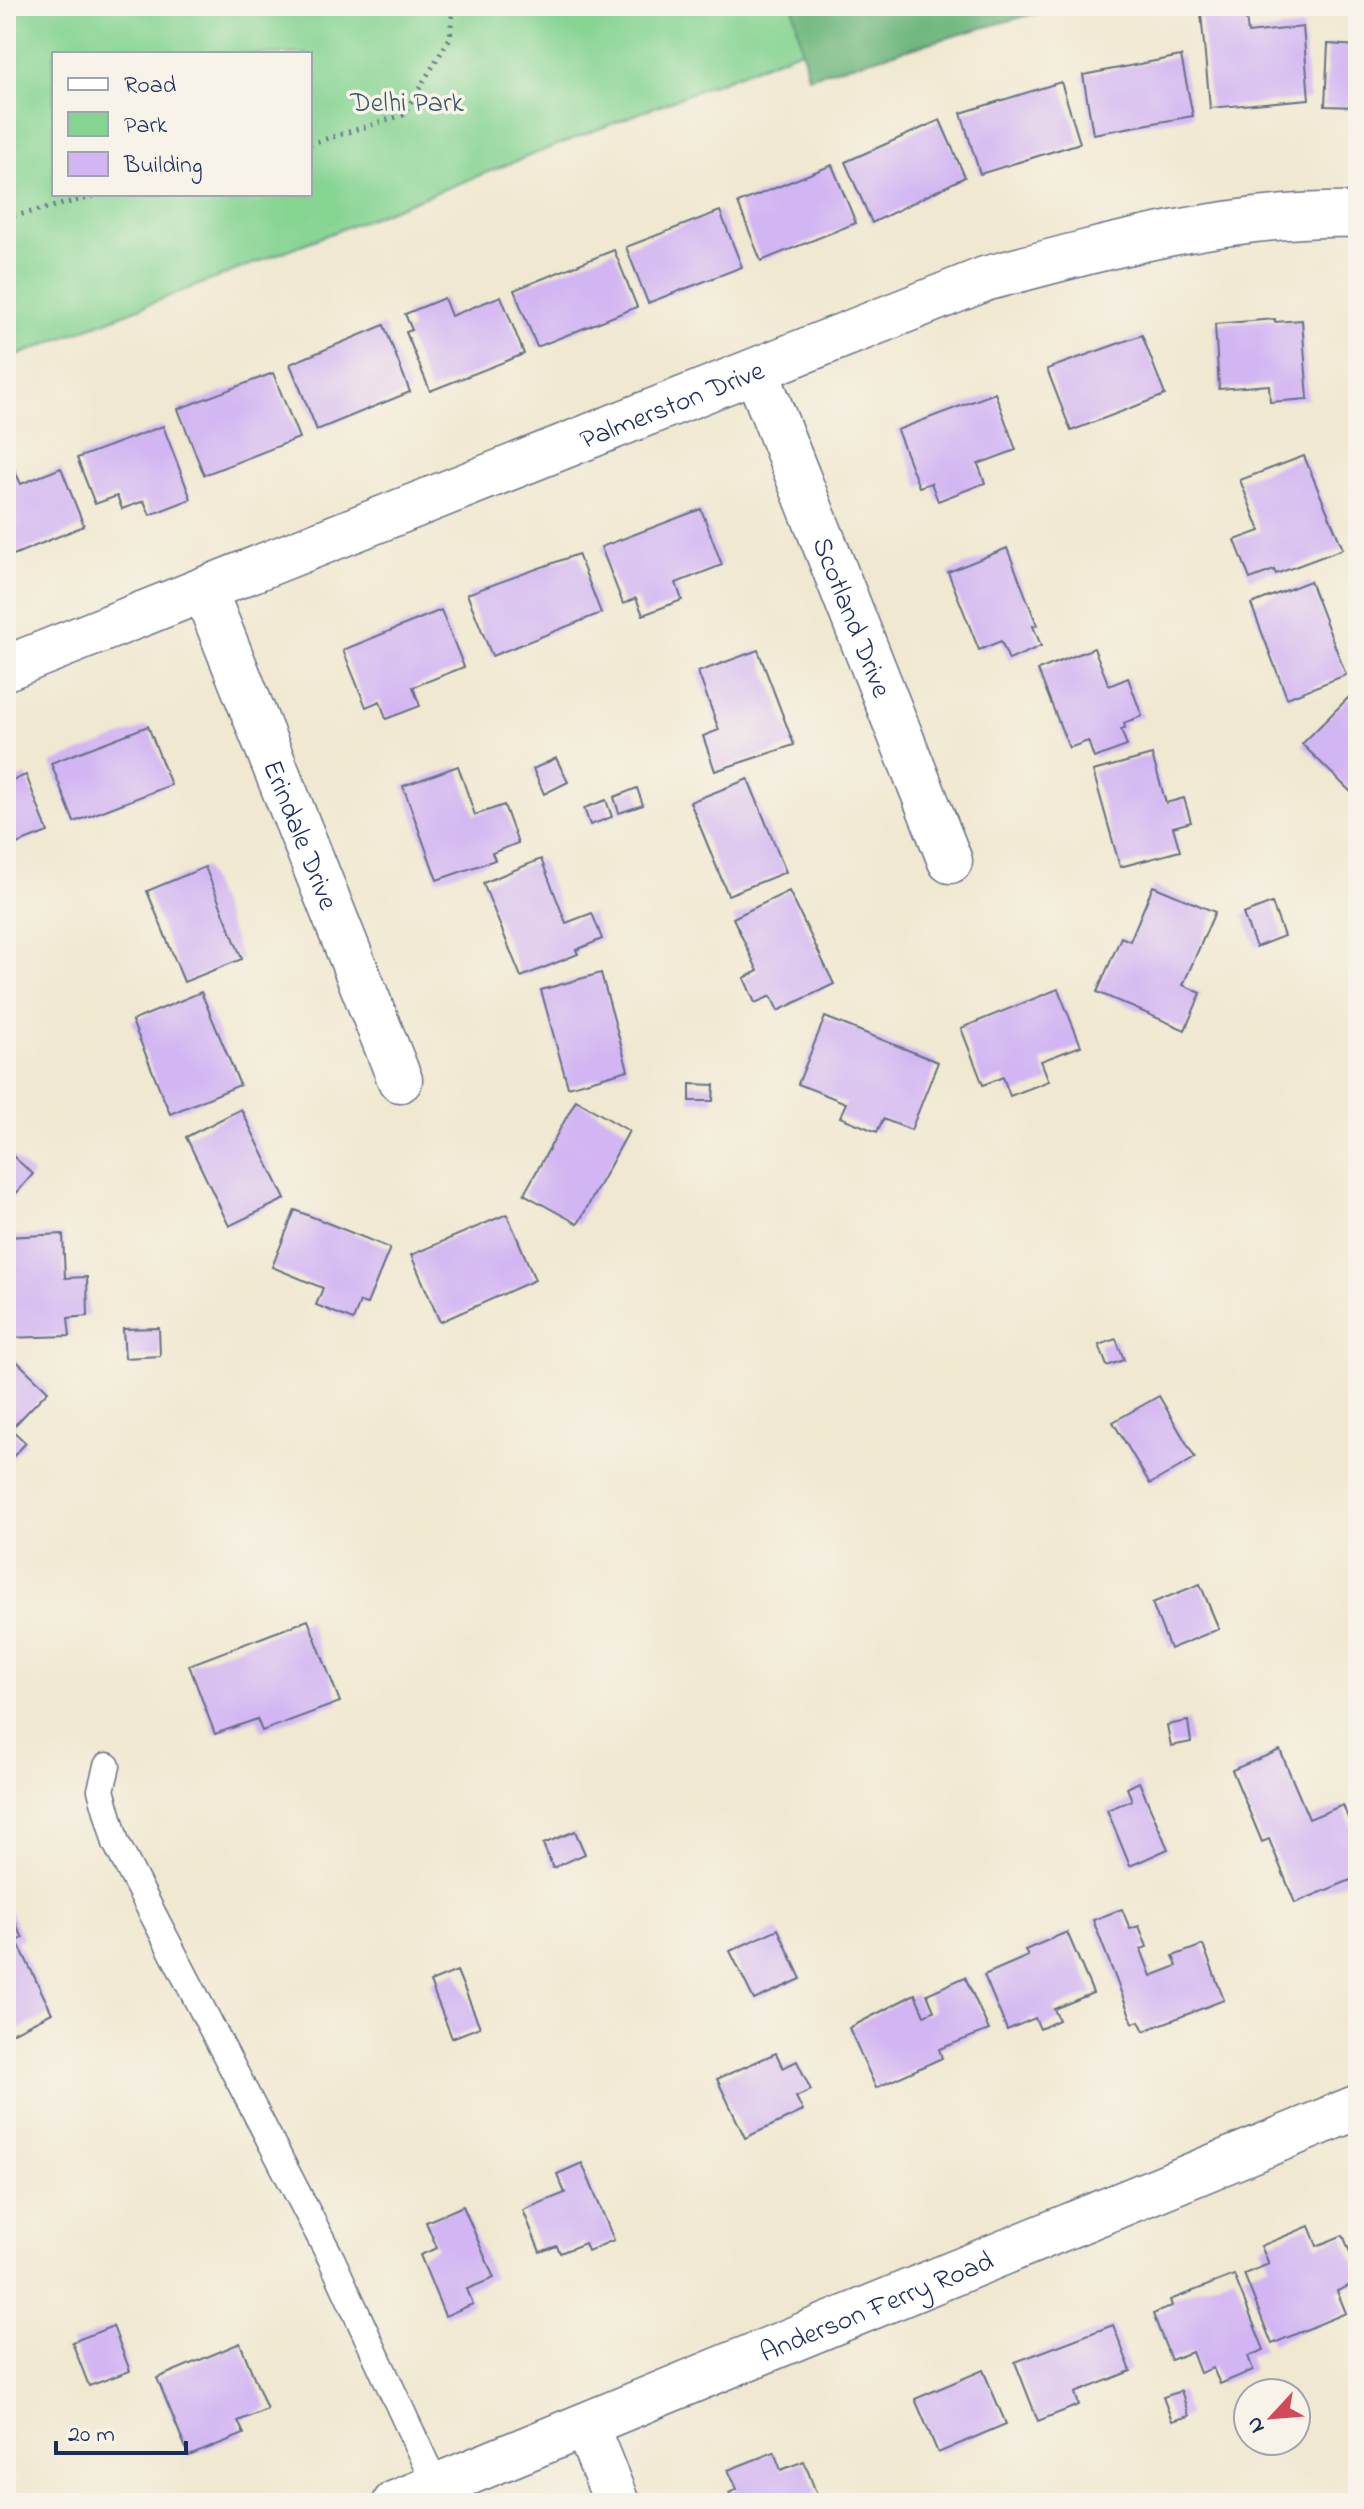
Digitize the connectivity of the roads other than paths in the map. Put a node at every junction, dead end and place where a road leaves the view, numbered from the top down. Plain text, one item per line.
1 (1358, 215) edge
2 (756, 371) junction
3 (204, 589) junction
4 (6, 668) edge
5 (950, 861) dead end
6 (400, 1080) dead end
7 (107, 1766) dead end
8 (1358, 2107) edge
9 (586, 2426) junction
10 (436, 2486) junction
11 (395, 2503) edge
12 (617, 2503) edge

1 - 2 street, Palmerston Drive
2 - 3 street, Palmerston Drive
2 - 5 street, Scotland Drive
3 - 4 street, Palmerston Drive
3 - 6 street, Erindale Drive
7 - 10 lane
8 - 9 street, Anderson Ferry Road
9 - 10 street, Anderson Ferry Road
9 - 12 street
10 - 11 street, Anderson Ferry Road

